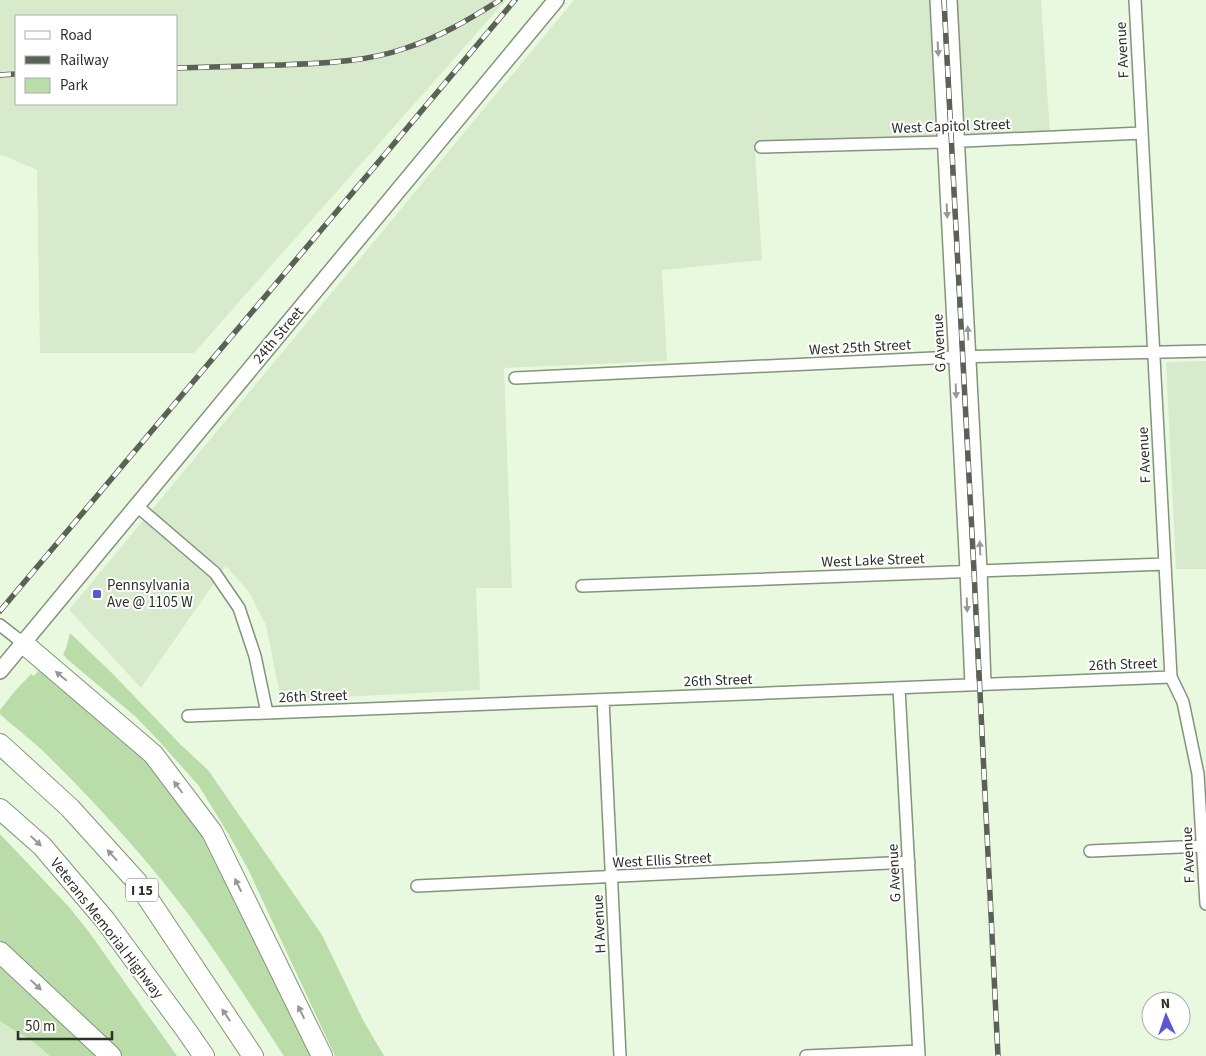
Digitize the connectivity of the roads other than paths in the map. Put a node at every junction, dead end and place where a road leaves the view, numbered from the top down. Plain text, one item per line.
1 (556, 0) edge
2 (936, 0) edge
3 (951, 0) edge
4 (1135, 0) edge
5 (1142, 133) junction
6 (958, 141) junction
7 (943, 142) junction
8 (761, 147) dead end
9 (1206, 350) edge
10 (1154, 353) junction
11 (954, 357) junction
12 (970, 357) junction
13 (515, 378) dead end
14 (137, 506) junction
15 (1165, 564) junction
16 (981, 570) junction
17 (966, 571) junction
18 (582, 586) dead end
19 (0, 625) edge
20 (23, 643) junction
21 (0, 671) edge
22 (1171, 677) junction
23 (985, 684) junction
24 (971, 685) junction
25 (899, 688) junction
26 (603, 700) junction
27 (267, 713) junction
28 (188, 716) dead end
29 (2, 746) edge
30 (0, 808) edge
31 (1203, 846) junction
32 (1090, 851) dead end
33 (908, 862) junction
34 (612, 877) junction
35 (417, 886) dead end
36 (1206, 904) edge
37 (0, 952) edge
38 (919, 1053) edge
39 (111, 1056) edge
40 (204, 1056) edge
41 (253, 1056) edge
42 (322, 1056) edge
43 (620, 1056) edge
44 (806, 1056) edge

1 - 14 main road, 24th Street
2 -> 7 street, G Avenue
3 - 6 street, G Avenue
4 - 5 street, F Avenue
5 - 6 street, West Capitol Street
5 - 10 street, F Avenue
6 - 7 street, West Capitol Street
12 -> 6 street, G Avenue
7 - 8 street, West Capitol Street
7 -> 11 street, G Avenue
9 - 10 street, West 25th Street
10 - 12 street, West 25th Street
10 - 15 street, F Avenue
11 - 12 street, West 25th Street
11 - 13 street, West 25th Street
11 -> 17 street, G Avenue
16 -> 12 street, G Avenue
14 - 20 main road, 24th Street
14 - 27 street, 26th Street
15 - 16 street, West Lake Street
15 - 22 street, F Avenue
16 - 17 street, West Lake Street
16 - 23 street, G Avenue
17 - 18 street, West Lake Street
17 -> 24 street, G Avenue
19 - 20 street
20 - 21 main road, 24th Street
42 -> 20 highway
22 - 23 street, 26th Street
22 - 31 street, F Avenue
23 - 24 street, 26th Street
24 - 25 street, 26th Street
25 - 26 street, 26th Street
25 - 33 street, G Avenue
26 - 27 street, 26th Street
26 - 34 street, H Avenue
27 - 28 street, 26th Street
41 -> 29 highway, I 15
30 -> 40 highway, Veterans Memorial Highway
31 - 32 street
31 - 36 street, F Avenue
33 - 34 street, West Ellis Street
33 - 38 street, G Avenue
34 - 35 street, West Ellis Street
34 - 43 street, H Avenue
37 -> 39 highway
38 - 44 street

